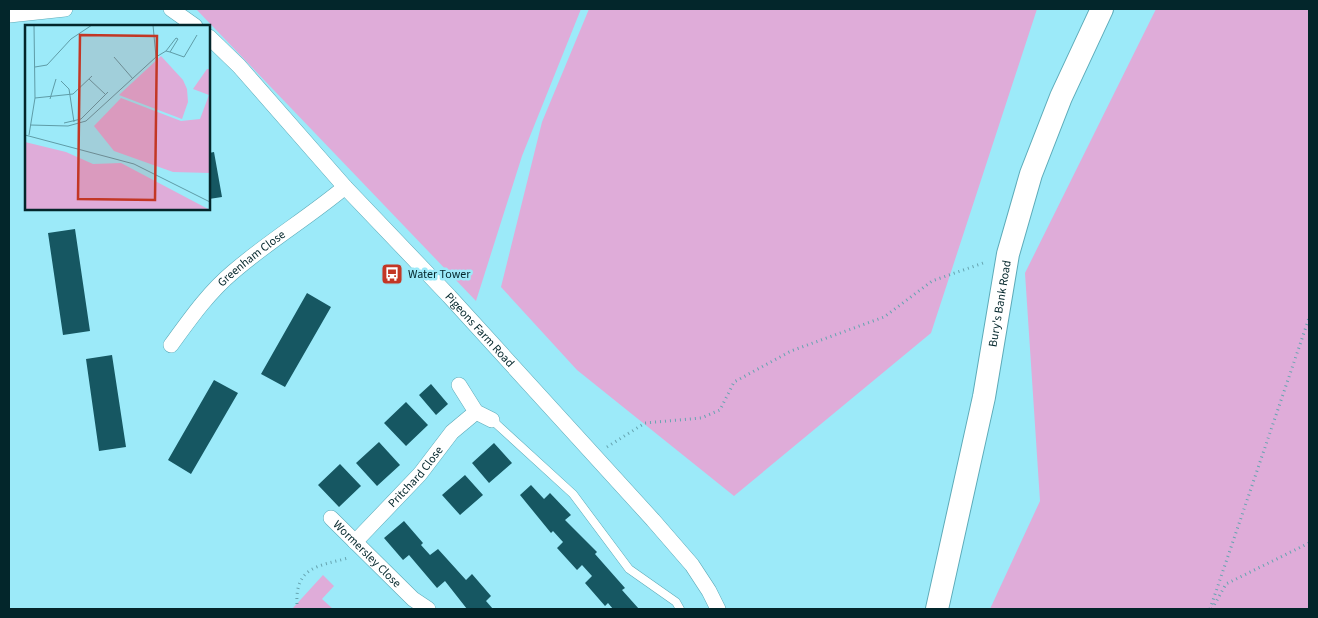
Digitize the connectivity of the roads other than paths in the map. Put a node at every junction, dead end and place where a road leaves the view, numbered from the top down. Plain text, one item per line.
1 (65, 9) edge
2 (171, 9) edge
3 (1102, 9) edge
4 (9, 15) edge
5 (194, 25) edge
6 (210, 38) edge
7 (346, 186) junction
8 (171, 345) dead end
9 (459, 385) dead end
10 (476, 412) junction
11 (492, 420) joint
12 (331, 518) dead end
13 (360, 547) junction
14 (428, 609) edge
15 (680, 609) edge
16 (718, 609) edge
17 (937, 609) edge

1 - 4 street
2 - 5 street
3 - 17 street, Bury's Bank Road
6 - 7 street, Pigeons Farm Road
7 - 8 street, Greenham Close
7 - 16 street, Pigeons Farm Road
9 - 10 street
10 - 11 street
10 - 13 street, Pritchard Close
11 - 15 lane
12 - 13 street, Wormersley Close
13 - 14 street, Wormersley Close

